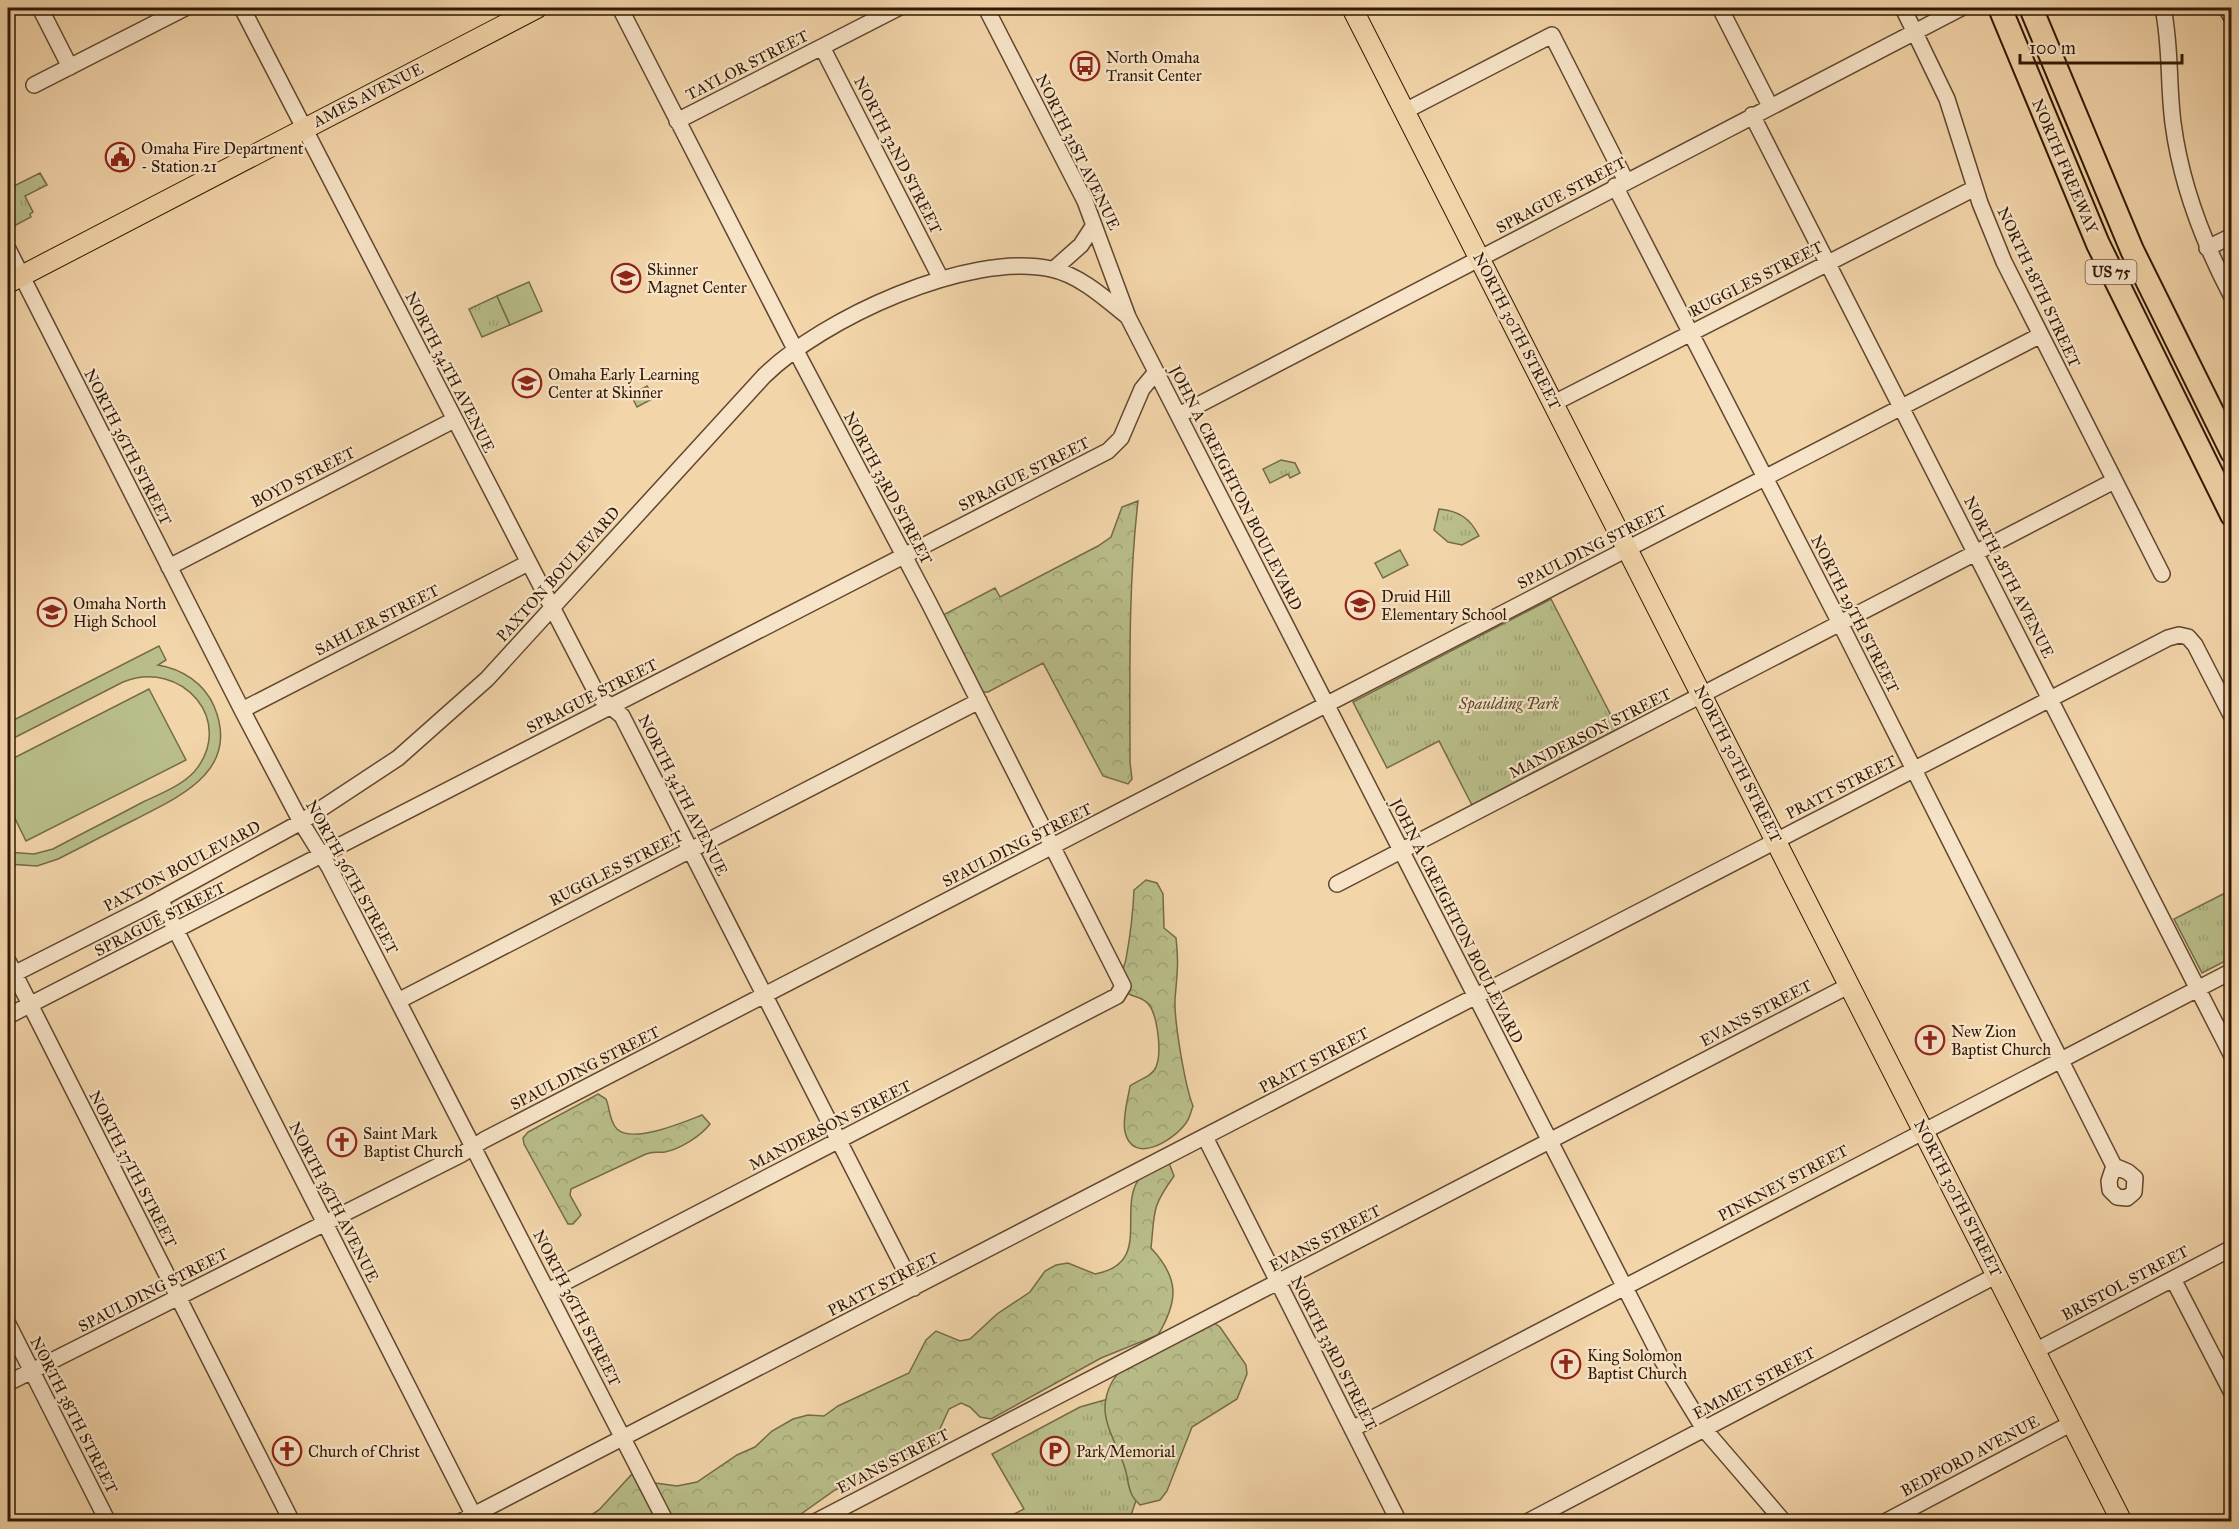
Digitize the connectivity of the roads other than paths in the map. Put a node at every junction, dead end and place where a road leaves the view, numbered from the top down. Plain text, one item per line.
1 (40, 8) edge
2 (185, 8) edge
3 (242, 8) edge
4 (537, 8) edge
5 (620, 8) edge
6 (898, 8) edge
7 (986, 8) edge
8 (1352, 8) edge
9 (1720, 8) edge
10 (1903, 8) edge
11 (2031, 8) edge
12 (2163, 8) edge
13 (2226, 8) edge
14 (1958, 9) edge
15 (2001, 12) edge
16 (2232, 18) edge
17 (1915, 31) junction
18 (822, 47) junction
19 (70, 67) junction
20 (34, 85) dead end
21 (1770, 106) junction
22 (1405, 111) junction
23 (1752, 115) junction
24 (677, 121) junction
25 (305, 128) junction
26 (1621, 184) junction
27 (1975, 188) junction
28 (1094, 225) junction
29 (2232, 236) edge
30 (2207, 248) junction
31 (8, 249) edge
32 (1480, 257) junction
33 (1827, 261) junction
34 (1054, 269) junction
35 (942, 279) junction
36 (14, 280) edge
37 (2232, 297) edge
38 (1128, 317) junction
39 (1690, 333) junction
40 (2041, 335) junction
41 (795, 349) junction
42 (1156, 372) junction
43 (1554, 404) junction
44 (1902, 407) junction
45 (1179, 415) junction
46 (454, 420) junction
47 (2232, 452) edge
48 (1765, 478) junction
49 (2114, 481) junction
50 (2232, 515) edge
51 (1629, 549) junction
52 (1976, 553) junction
53 (904, 556) junction
54 (528, 563) junction
55 (169, 567) junction
56 (2162, 574) dead end
57 (552, 608) junction
58 (1840, 623) junction
59 (1703, 694) junction
60 (2050, 698) junction
61 (979, 701) junction
62 (1327, 705) junction
63 (610, 707) junction
64 (242, 710) junction
65 (2232, 717) edge
66 (1914, 769) junction
67 (301, 822) junction
68 (1777, 840) junction
69 (1053, 846) junction
70 (690, 849) junction
71 (1401, 851) junction
72 (321, 856) junction
73 (1337, 884) dead end
74 (160, 899) junction
75 (176, 931) junction
76 (10, 971) edge
77 (2232, 971) edge
78 (1850, 985) junction
79 (1123, 986) joint
80 (2198, 988) junction
81 (765, 995) junction
82 (1476, 996) junction
83 (398, 1001) junction
84 (29, 1005) junction
85 (8, 1016) edge
86 (2232, 1056) edge
87 (2062, 1059) junction
88 (1924, 1130) junction
89 (1205, 1137) junction
90 (839, 1141) junction
91 (1550, 1141) junction
92 (473, 1147) junction
93 (2114, 1166) dead end
94 (325, 1223) junction
95 (2232, 1248) edge
96 (1997, 1275) junction
97 (2173, 1279) junction
98 (1278, 1283) junction
99 (1624, 1286) junction
100 (914, 1288) junction
101 (548, 1291) junction
102 (178, 1297) junction
103 (8, 1324) edge
104 (2035, 1351) junction
105 (32, 1371) junction
106 (8, 1383) edge
107 (2232, 1393) edge
108 (2072, 1423) junction
109 (1352, 1429) junction
110 (1704, 1429) junction
111 (624, 1439) junction
112 (470, 1519) edge
113 (108, 1521) edge
114 (292, 1521) edge
115 (666, 1521) edge
116 (815, 1521) edge
117 (1399, 1521) edge
118 (1527, 1521) edge
119 (1784, 1521) edge
120 (1885, 1521) edge
121 (2122, 1521) edge

1 - 19 street
2 - 19 street
3 - 25 street, NORTH 34TH AVENUE
4 - 25 main road, AMES AVENUE
5 - 24 street, NORTH 33RD STREET
6 - 18 street, TAYLOR STREET
7 - 28 street, NORTH 31ST AVENUE
8 - 22 main road, NORTH 30TH STREET
9 - 21 street
10 - 17 street, NORTH 28TH STREET
11 - 47 highway, NORTH FREEWAY / US 75
12 - 30 street
13 - 16 street
14 - 17 street, SPRAGUE STREET
15 - 50 highway, NORTH FREEWAY / US 75
17 - 21 street, SPRAGUE STREET
17 - 27 street, NORTH 28TH STREET
18 - 24 street, TAYLOR STREET
18 - 35 street, NORTH 32ND STREET
19 - 20 street
21 - 23 street, SPRAGUE STREET
22 - 26 street, NORTH 29TH STREET
22 - 32 main road, NORTH 30TH STREET
23 - 26 street, SPRAGUE STREET
23 - 33 street, NORTH 28TH AVENUE
24 - 41 street, NORTH 33RD STREET
25 - 36 main road, AMES AVENUE
25 - 46 street, NORTH 34TH AVENUE
26 - 32 street, SPRAGUE STREET
26 - 39 street, NORTH 29TH STREET
27 - 33 street, RUGGLES STREET
27 - 40 street, NORTH 28TH STREET
28 - 34 street
28 - 38 street, NORTH 31ST AVENUE
29 - 30 street
30 - 37 street
31 - 36 street, NORTH 36TH STREET
32 - 43 main road, NORTH 30TH STREET
32 - 45 street, SPRAGUE STREET
33 - 39 street, RUGGLES STREET
33 - 44 street, NORTH 28TH AVENUE
34 - 35 street, PAXTON BOULEVARD
34 - 38 street, PAXTON BOULEVARD
35 - 41 street, PAXTON BOULEVARD
36 - 55 street, NORTH 36TH STREET
38 - 42 street, JOHN A CREIGHTON BOULEVARD
39 - 43 street, RUGGLES STREET
39 - 48 street, NORTH 29TH STREET
40 - 44 street, SPAULDING STREET
40 - 49 street, NORTH 28TH STREET
41 - 53 street, NORTH 33RD STREET
41 - 57 street, PAXTON BOULEVARD
42 - 45 street, JOHN A CREIGHTON BOULEVARD
42 - 53 street, SPRAGUE STREET
43 - 51 main road, NORTH 30TH STREET
44 - 48 street, SPAULDING STREET
44 - 52 street, NORTH 28TH AVENUE
45 - 62 street, JOHN A CREIGHTON BOULEVARD
46 - 54 street, NORTH 34TH AVENUE
46 - 55 street, BOYD STREET
48 - 51 street, SPAULDING STREET
48 - 58 street, NORTH 29TH STREET
49 - 52 street, MANDERSON STREET
49 - 56 street, NORTH 28TH STREET
51 - 59 main road, NORTH 30TH STREET
51 - 62 street, SPAULDING STREET
52 - 58 street, MANDERSON STREET
52 - 60 street, NORTH 28TH AVENUE
53 - 61 street, NORTH 33RD STREET
53 - 63 street, SPRAGUE STREET
54 - 57 street, NORTH 34TH AVENUE
54 - 64 street, SAHLER STREET
55 - 64 street, NORTH 36TH STREET
57 - 63 street, NORTH 34TH AVENUE
57 - 67 street, PAXTON BOULEVARD
58 - 59 street, MANDERSON STREET
58 - 66 street, NORTH 29TH STREET
59 - 68 main road, NORTH 30TH STREET
59 - 71 street, MANDERSON STREET
60 - 65 street, PRATT STREET
60 - 66 street, PRATT STREET
60 - 80 street, NORTH 28TH AVENUE
61 - 69 street, NORTH 33RD STREET
61 - 70 street, RUGGLES STREET
62 - 69 street, SPAULDING STREET
62 - 71 street, JOHN A CREIGHTON BOULEVARD
63 - 70 street, NORTH 34TH AVENUE
63 - 72 street, SPRAGUE STREET
64 - 67 street, NORTH 36TH STREET
66 - 68 street, PRATT STREET
66 - 87 street, NORTH 29TH STREET
67 - 72 street, NORTH 36TH STREET
67 - 74 street, PAXTON BOULEVARD
68 - 78 main road, NORTH 30TH STREET
68 - 82 street, PRATT STREET
69 - 79 street, NORTH 33RD STREET
69 - 81 street, SPAULDING STREET
70 - 81 street, NORTH 34TH AVENUE
70 - 83 street, RUGGLES STREET
71 - 73 street, MANDERSON STREET
71 - 82 street, JOHN A CREIGHTON BOULEVARD
72 - 75 street, SPRAGUE STREET
72 - 83 street, NORTH 36TH STREET
74 - 75 street, NORTH 36TH AVENUE
74 - 76 street, PAXTON BOULEVARD
75 - 84 street, SPRAGUE STREET
75 - 94 street, NORTH 36TH AVENUE
76 - 84 street, NORTH 37TH STREET
77 - 80 street, PINKNEY STREET
78 - 88 main road, NORTH 30TH STREET
78 - 91 street, EVANS STREET
79 - 90 street, MANDERSON STREET
80 - 86 street, NORTH 28TH AVENUE
80 - 87 street, PINKNEY STREET
81 - 90 street, NORTH 34TH AVENUE
81 - 92 street, SPAULDING STREET
82 - 89 street, PRATT STREET
82 - 91 street, JOHN A CREIGHTON BOULEVARD
83 - 92 street, NORTH 36TH STREET
84 - 85 street, SPRAGUE STREET
84 - 102 street, NORTH 37TH STREET
87 - 88 street, PINKNEY STREET
87 - 93 street, NORTH 29TH STREET
88 - 96 main road, NORTH 30TH STREET
88 - 99 street, PINKNEY STREET
89 - 98 street, NORTH 33RD STREET
89 - 100 street, PRATT STREET
90 - 100 street, NORTH 34TH AVENUE
90 - 101 street, MANDERSON STREET
91 - 98 street, EVANS STREET
91 - 99 street, JOHN A CREIGHTON BOULEVARD
92 - 94 street, SPAULDING STREET
92 - 101 street, NORTH 36TH STREET
94 - 102 street, SPAULDING STREET
94 - 112 street, NORTH 36TH AVENUE
95 - 97 street, BRISTOL STREET
96 - 104 main road, NORTH 30TH STREET
96 - 110 street, EMMET STREET
97 - 104 street, BRISTOL STREET
97 - 107 street
98 - 109 street, NORTH 33RD STREET
98 - 116 street, EVANS STREET
99 - 109 street, PINKNEY STREET
99 - 110 street, JOHN A CREIGHTON BOULEVARD
100 - 111 street, PRATT STREET
101 - 111 street, NORTH 36TH STREET
102 - 105 street, SPAULDING STREET
102 - 114 street, NORTH 37TH STREET
103 - 105 street, NORTH 38TH STREET
104 - 108 main road, NORTH 30TH STREET
105 - 106 street, SPAULDING STREET
105 - 113 street, NORTH 38TH STREET
108 - 120 street, BEDFORD AVENUE
108 - 121 main road, NORTH 30TH STREET
109 - 117 street, NORTH 33RD STREET
110 - 118 street, EMMET STREET
110 - 119 street, JOHN A CREIGHTON BOULEVARD
111 - 112 street, PRATT STREET
111 - 115 street, NORTH 36TH STREET

